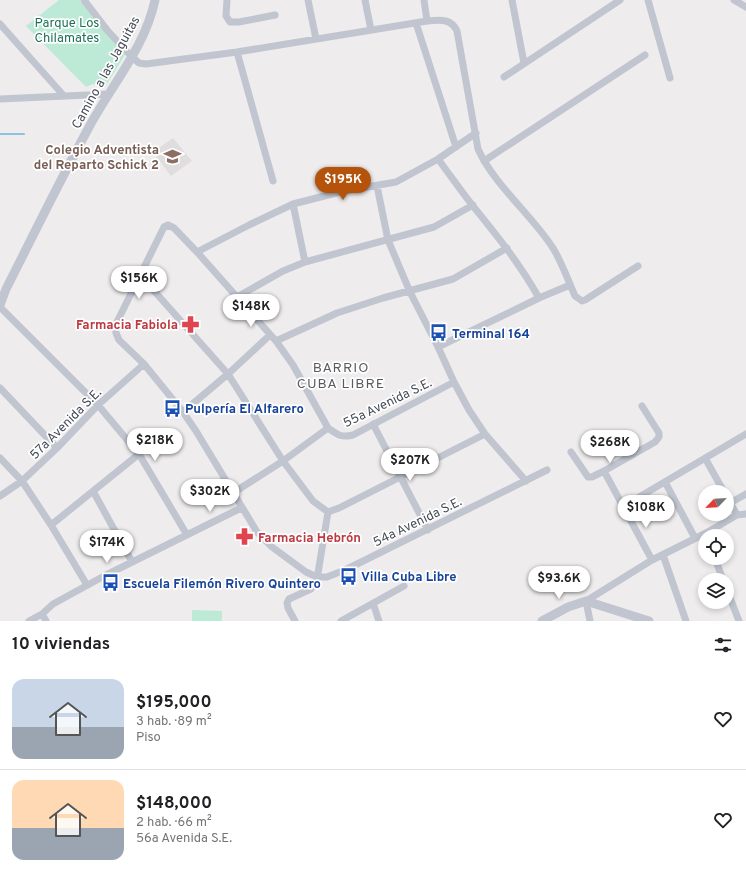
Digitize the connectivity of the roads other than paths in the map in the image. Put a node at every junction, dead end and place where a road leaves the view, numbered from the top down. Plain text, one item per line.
1 (84, 0) edge
2 (155, 0) edge
3 (227, 0) edge
4 (308, 0) edge
5 (365, 0) edge
6 (424, 0) edge
7 (512, 0) edge
8 (620, 0) edge
9 (648, 0) edge
10 (734, 0) edge
11 (746, 7) edge
12 (275, 15) dead end
13 (427, 21) junction
14 (416, 23) junction
15 (0, 24) edge
16 (371, 30) junction
17 (316, 39) junction
18 (237, 52) junction
19 (645, 55) dead end
20 (132, 56) junction
21 (524, 63) junction
22 (504, 77) dead end
23 (670, 78) dead end
24 (109, 94) junction
25 (64, 96) junction
26 (0, 98) edge
27 (476, 133) junction
28 (456, 147) junction
29 (438, 159) junction
30 (484, 161) junction
31 (273, 182) dead end
32 (377, 186) junction
33 (293, 204) junction
34 (473, 205) junction
35 (388, 240) junction
36 (508, 248) junction
37 (197, 252) junction
38 (305, 262) junction
39 (638, 266) dead end
40 (140, 275) junction
41 (570, 285) junction
42 (3, 288) edge
43 (410, 292) junction
44 (237, 297) junction
45 (539, 298) junction
46 (0, 306) edge
47 (270, 335) junction
48 (276, 341) junction
49 (438, 347) junction
50 (144, 364) junction
51 (228, 374) junction
52 (454, 382) junction
53 (0, 388) edge
54 (98, 405) junction
55 (642, 406) dead end
56 (183, 412) junction
57 (374, 424) junction
58 (328, 428) junction
59 (485, 434) junction
60 (746, 434) edge
61 (57, 448) junction
62 (571, 452) dead end
63 (139, 454) junction
64 (0, 458) edge
65 (705, 458) junction
66 (283, 462) junction
67 (547, 470) dead end
68 (604, 471) junction
69 (400, 477) junction
70 (22, 481) junction
71 (526, 481) junction
72 (665, 482) junction
73 (720, 485) edge
74 (93, 491) junction
75 (233, 493) junction
76 (746, 494) edge
77 (0, 496) edge
78 (734, 498) edge
79 (624, 506) junction
80 (241, 508) junction
81 (734, 509) edge
82 (328, 512) junction
83 (746, 514) edge
84 (737, 515) junction
85 (51, 525) junction
86 (714, 529) edge
87 (428, 530) junction
88 (187, 535) junction
89 (698, 537) edge
90 (695, 538) junction
91 (663, 555) junction
92 (652, 560) junction
93 (132, 562) junction
94 (317, 577) junction
95 (87, 585) junction
96 (404, 586) dead end
97 (586, 601) junction
98 (373, 603) junction
99 (734, 608) edge
100 (42, 614) junction
101 (746, 617) edge
102 (637, 619) edge
103 (29, 621) edge
104 (46, 621) edge
105 (295, 621) edge
106 (340, 621) edge
107 (379, 621) edge
108 (542, 621) edge
109 (590, 621) edge
110 (649, 621) edge
111 (686, 621) edge
112 (739, 621) edge

1 - 20 street
2 - 20 street, Camino a las Jaguitas
3 - 12 street
4 - 17 street
5 - 16 street
6 - 13 street
7 - 21 street
8 - 21 street
9 - 23 street
10 - 11 street
13 - 14 street
13 - 27 street
14 - 16 street
14 - 28 street
15 - 25 street
16 - 17 street
17 - 18 street
18 - 20 street
18 - 31 street
19 - 30 street
20 - 24 street, Camino a las Jaguitas
21 - 22 street
24 - 25 street
24 - 42 street, Camino a las Jaguitas
25 - 26 street
27 - 28 street
27 - 30 street
28 - 29 street
29 - 32 street
29 - 34 street
30 - 41 street
32 - 33 street
32 - 35 street
33 - 37 street
33 - 38 street
34 - 35 street
34 - 36 street
35 - 38 street
35 - 43 street
36 - 43 street
36 - 45 street
37 - 40 street
37 - 44 street
38 - 44 street
39 - 41 street
40 - 50 street
40 - 51 street
41 - 45 street
42 - 46 street, Camino a las Jaguitas
43 - 48 street
43 - 49 street
44 - 47 street
45 - 49 street
46 - 54 street
47 - 48 street
47 - 51 street
48 - 58 street
49 - 52 street
50 - 54 street, 57a Avenida S.E.
50 - 56 street
51 - 56 street
51 - 66 street
52 - 57 street, 55a Avenida S.E.
52 - 59 street
53 - 61 street
54 - 61 street, 57a Avenida S.E.
54 - 63 street
55 - 68 street
56 - 75 street
57 - 58 street, 55a Avenida S.E.
57 - 69 street
58 - 66 street, 55a Avenida S.E.
59 - 69 street
59 - 71 street
60 - 65 street
61 - 70 street, 57a Avenida S.E.
62 - 68 street
63 - 74 street
63 - 88 street
64 - 70 street
65 - 72 street
65 - 73 street
66 - 75 street, 55a Avenida S.E.
66 - 82 street
67 - 71 street, 54a Avenida S.E.
68 - 79 street
69 - 82 street
69 - 87 street
70 - 77 street, 57a Avenida S.E.
70 - 85 street
71 - 87 street, 54a Avenida S.E.
72 - 79 street
72 - 90 street
74 - 85 street
74 - 93 street
75 - 80 street
76 - 78 street
79 - 92 street
80 - 88 street
80 - 94 street
81 - 84 street
82 - 94 street
83 - 84 street
84 - 86 street
85 - 95 street
87 - 94 street, 54a Avenida S.E.
88 - 93 street
89 - 90 street
90 - 91 street
91 - 92 street
91 - 111 street
92 - 97 street
93 - 95 street
94 - 105 street
95 - 100 street
96 - 98 street
97 - 102 street
97 - 108 street
97 - 109 street
98 - 106 street
98 - 107 street
99 - 112 street
100 - 103 street
100 - 104 street
101 - 112 street
102 - 110 street

